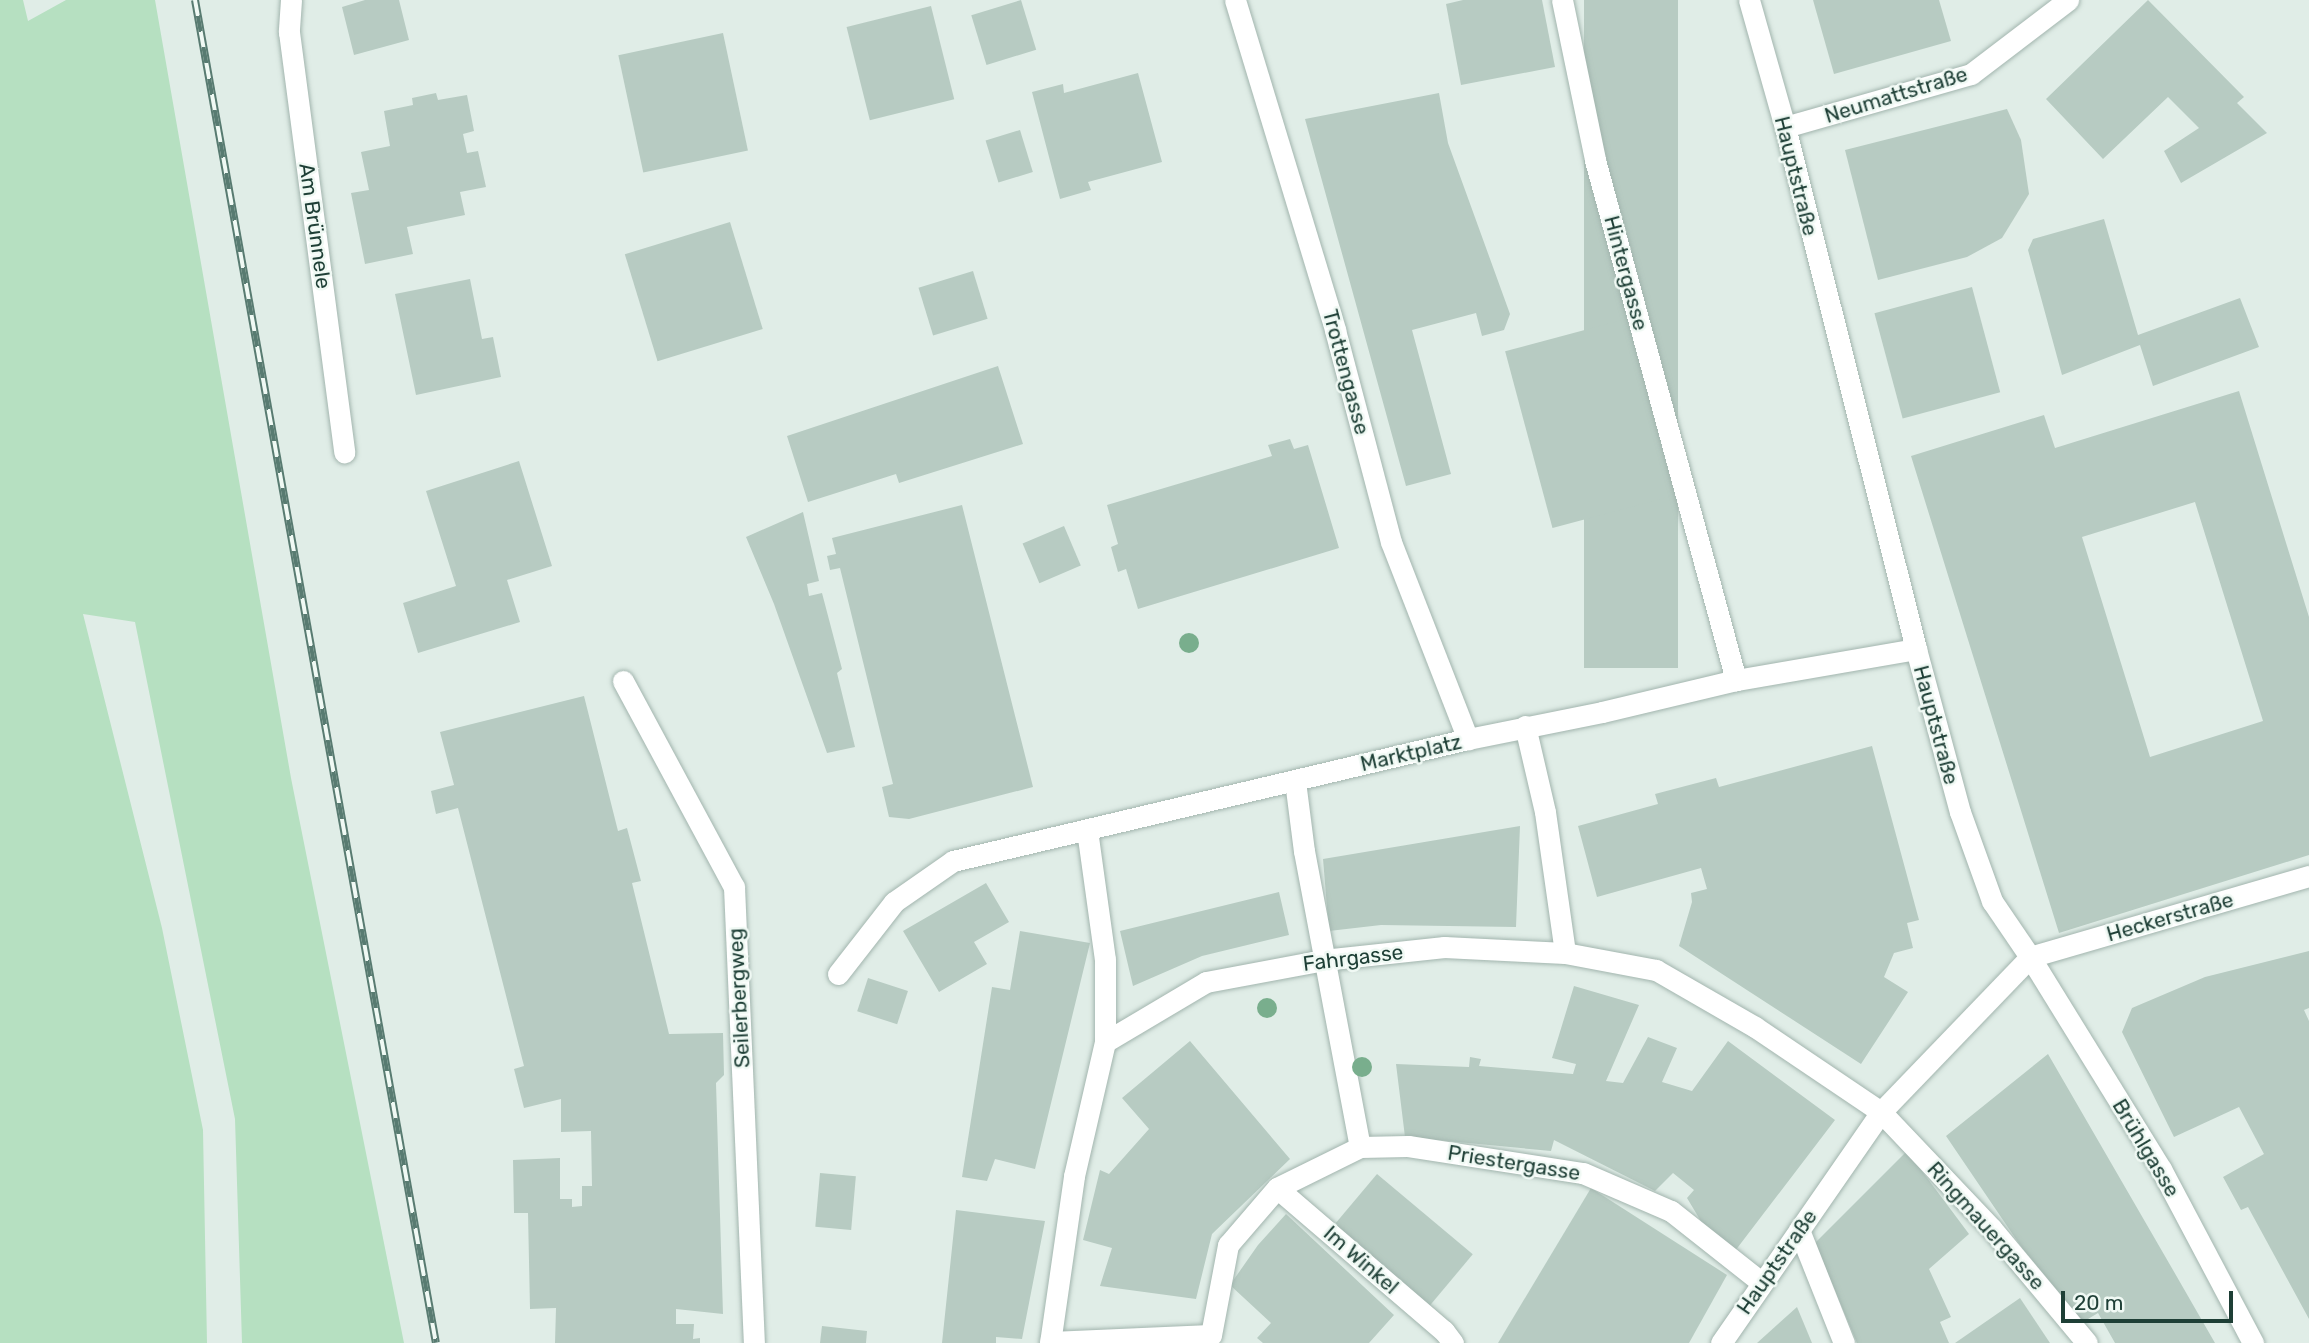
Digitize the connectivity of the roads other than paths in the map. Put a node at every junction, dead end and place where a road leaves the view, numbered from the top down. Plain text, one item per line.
1 (291, 0) edge
2 (1235, 0) edge
3 (1562, 0) edge
4 (1749, 0) edge
5 (2068, 0) edge
6 (1785, 128) junction
7 (345, 452) dead end
8 (1916, 649) junction
9 (1736, 680) junction
10 (624, 681) dead end
11 (1525, 726) junction
12 (1468, 739) junction
13 (1295, 781) junction
14 (1087, 830) junction
15 (2309, 876) edge
16 (1565, 953) junction
17 (2030, 957) junction
18 (1323, 960) junction
19 (838, 974) dead end
20 (1105, 1042) junction
21 (1881, 1112) junction
22 (1360, 1147) junction
23 (1278, 1188) junction
24 (1799, 1230) junction
25 (1761, 1282) junction
26 (1218, 1339) edge
27 (1442, 1339) edge
28 (1050, 1342) edge
29 (754, 1343) edge
30 (1721, 1343) edge
31 (1844, 1343) edge
32 (2087, 1343) edge
33 (2253, 1343) edge

1 - 7 street, Am Brünnele
2 - 12 street, Trottengasse
3 - 9 street, Hintergasse
4 - 6 street, Hauptstraße
5 - 6 street, Neumattstraße
6 - 8 street, Hauptstraße
8 - 9 street, Marktplatz
8 - 17 street, Hauptstraße
9 - 11 street, Marktplatz
10 - 29 street, Seilerbergweg
11 - 12 street, Marktplatz
11 - 16 street
12 - 13 street, Marktplatz
13 - 14 street, Marktplatz
13 - 18 street
14 - 19 street
14 - 20 street
15 - 17 street, Heckerstraße
16 - 18 street, Fahrgasse
16 - 21 street, Fahrgasse
17 - 21 street, Hauptstraße
17 - 33 street, Brühlgasse
18 - 20 street, Fahrgasse
18 - 22 street
20 - 28 street
21 - 24 street, Hauptstraße
21 - 32 street, Ringmauergasse
22 - 23 street, Priestergasse
22 - 25 street, Priestergasse
23 - 26 street, Priestergasse
23 - 27 street, Im Winkel
24 - 25 street, Hauptstraße
24 - 31 street
25 - 30 street, Hauptstraße
26 - 28 street

